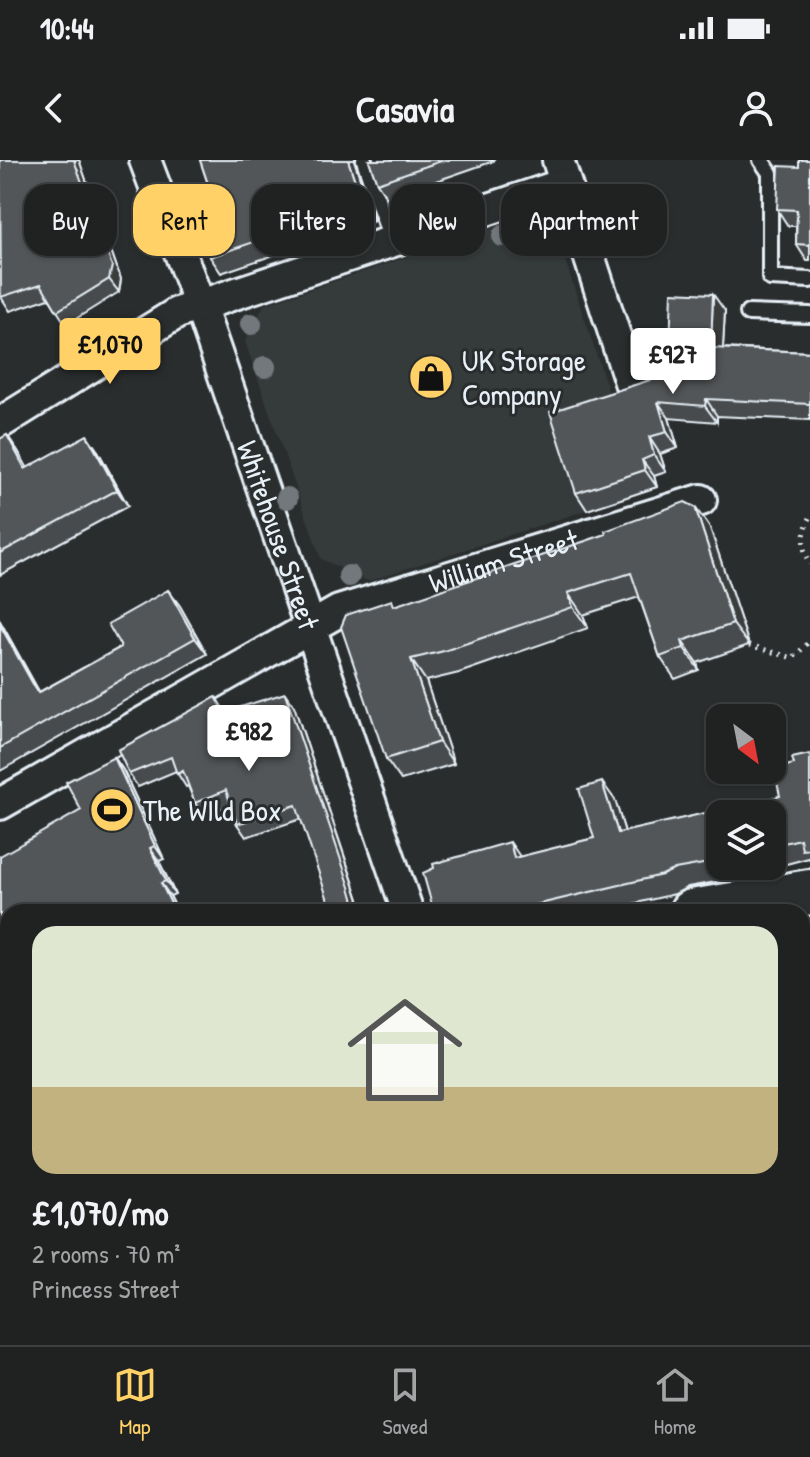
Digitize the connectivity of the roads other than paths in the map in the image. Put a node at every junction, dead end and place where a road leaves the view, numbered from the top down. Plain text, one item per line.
1 (145, 160) edge
2 (364, 160) edge
3 (761, 160) edge
4 (561, 172) edge
5 (485, 202) edge
6 (390, 237) edge
7 (390, 240) edge
8 (810, 280) edge
9 (200, 306) junction
10 (748, 313) dead end
11 (810, 315) edge
12 (631, 385) edge
13 (0, 423) edge
14 (701, 500) dead end
15 (310, 627) junction
16 (0, 804) edge
17 (810, 892) edge
18 (405, 904) edge
19 (739, 904) edge

1 - 9 street, Whitehouse Street
2 - 6 lane
3 - 8 lane
4 - 5 street
4 - 12 street
7 - 9 street
9 - 13 street
9 - 15 street, Whitehouse Street
10 - 11 lane
14 - 15 street, William Street
15 - 16 street, William Street
15 - 18 street, Whitehouse Street
17 - 19 highway

